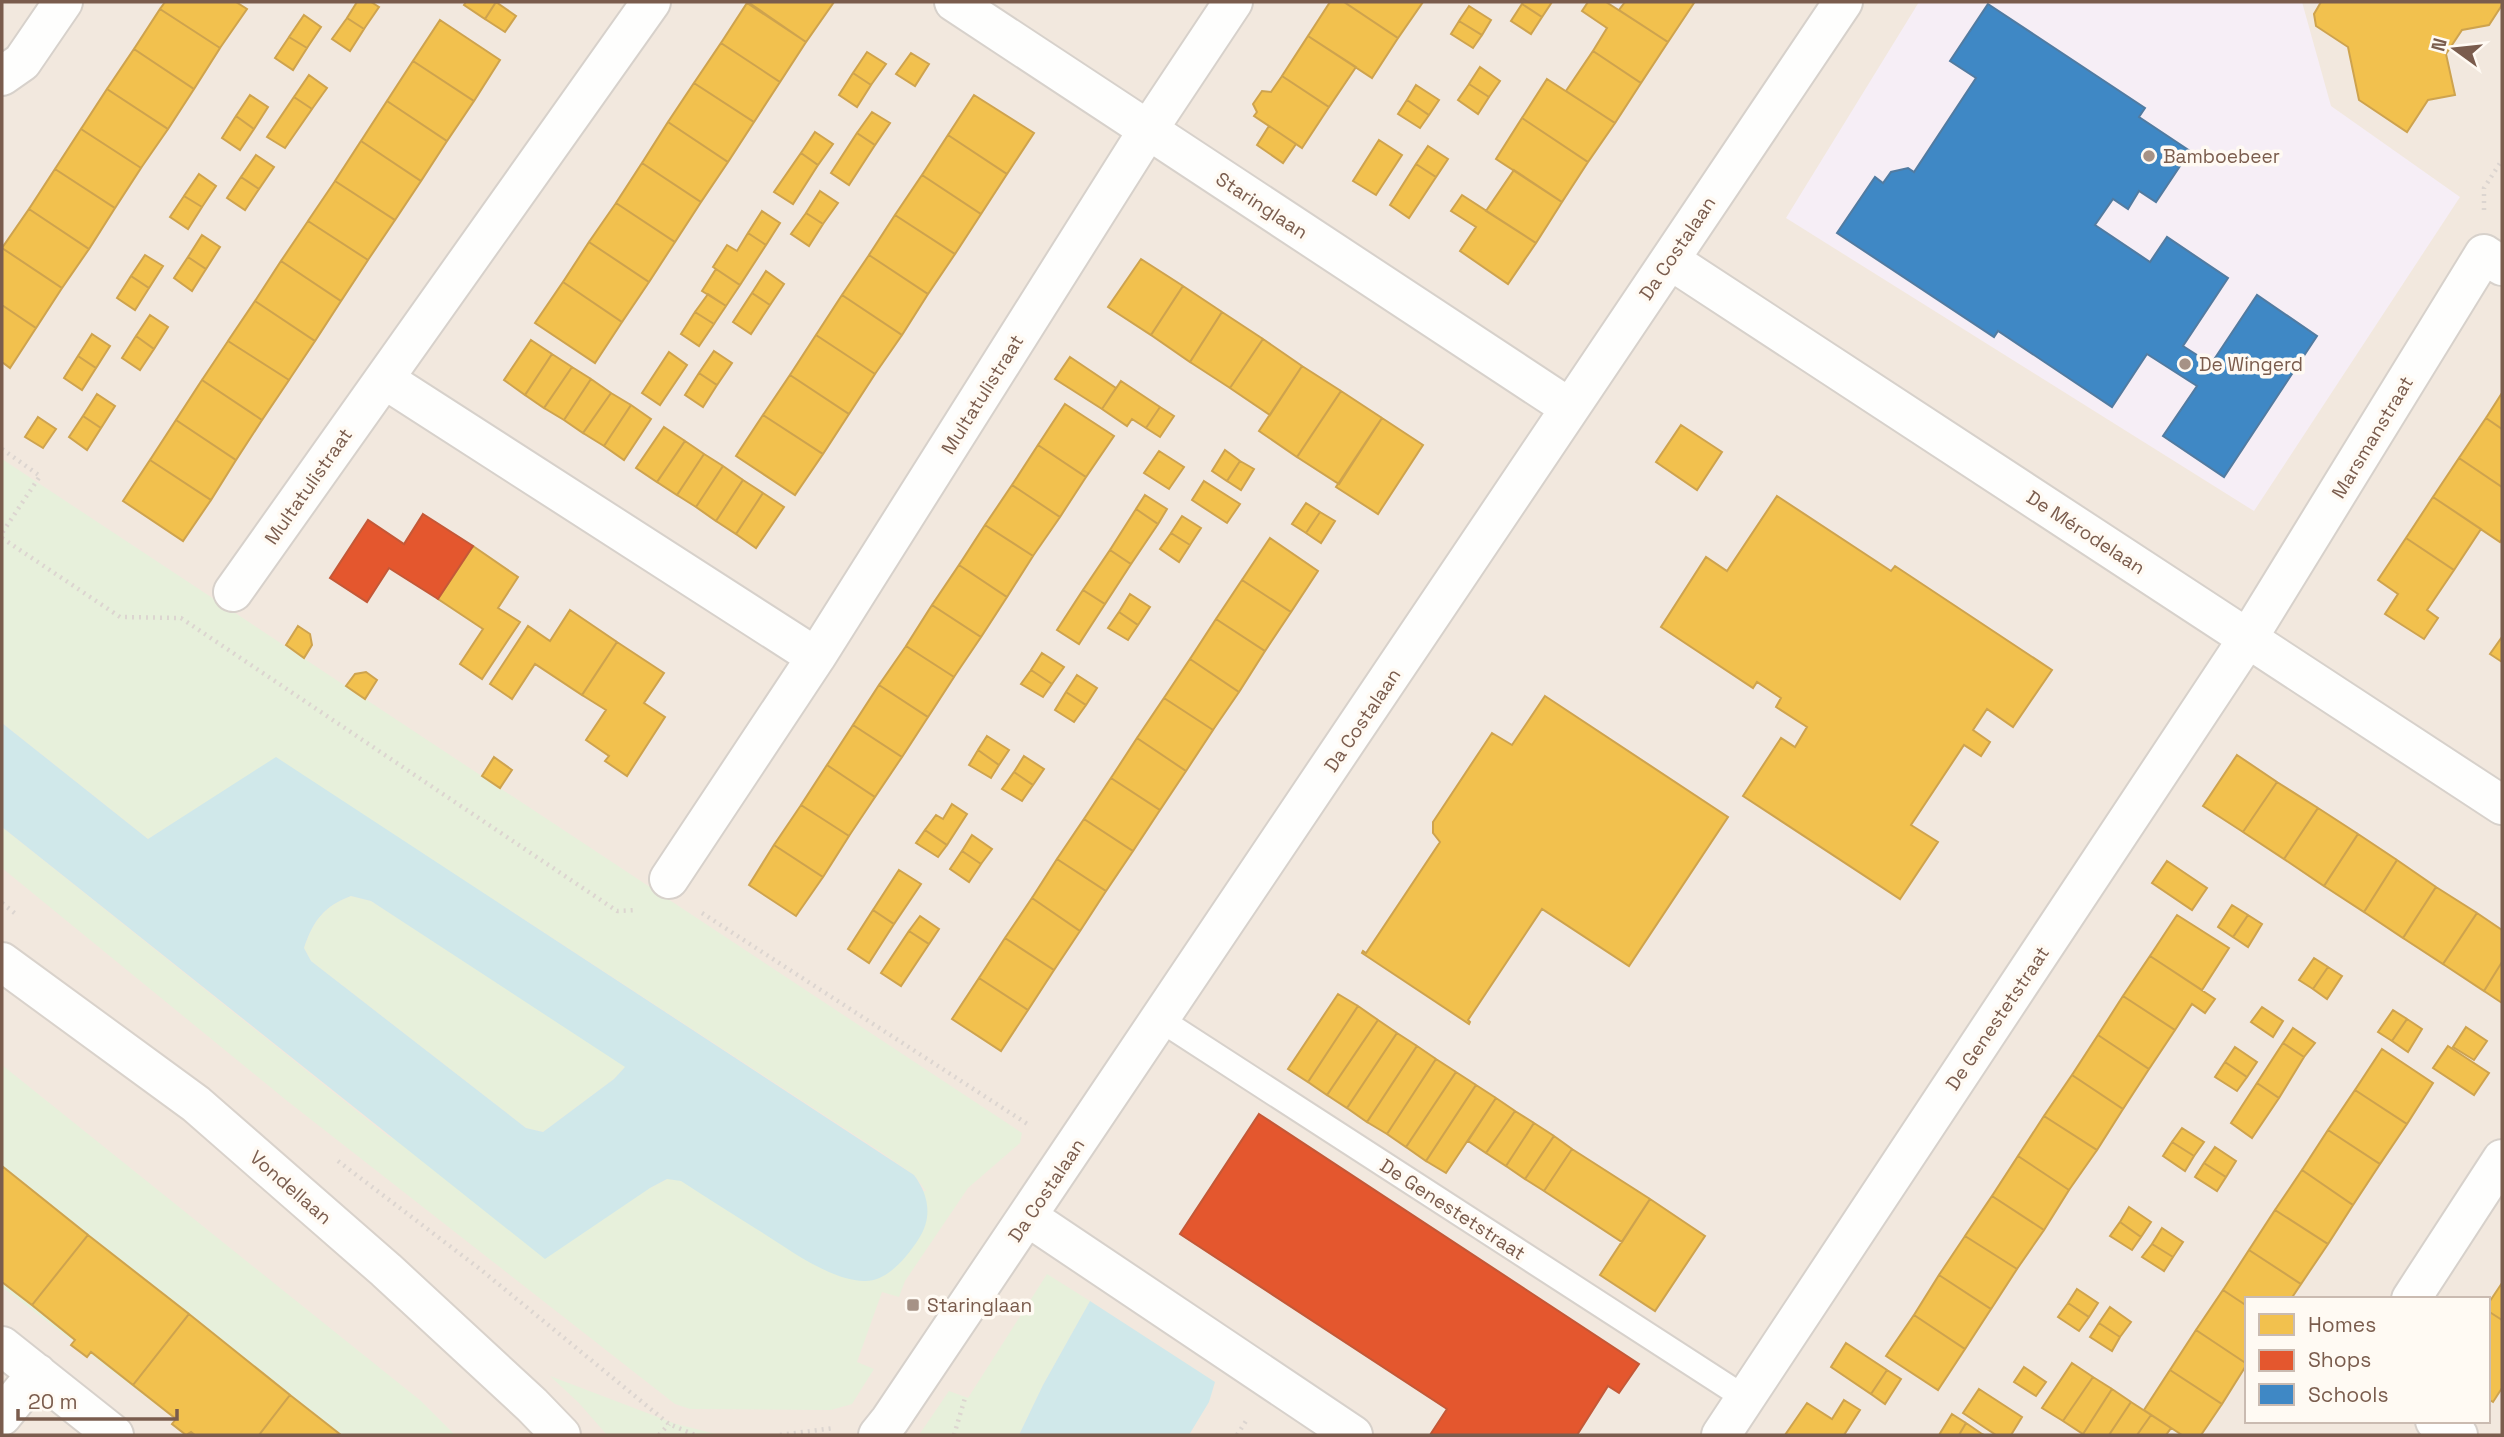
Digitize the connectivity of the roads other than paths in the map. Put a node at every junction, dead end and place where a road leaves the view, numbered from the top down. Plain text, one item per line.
1 (62, 2) edge
2 (651, 2) edge
3 (954, 2) edge
4 (1233, 2) edge
5 (1843, 2) edge
6 (2, 76) edge
7 (1148, 130) junction
8 (1670, 260) junction
9 (2502, 266) edge
10 (384, 379) junction
11 (1570, 408) junction
12 (233, 592) dead end
13 (2248, 639) junction
14 (816, 657) junction
15 (2502, 805) edge
16 (668, 879) dead end
17 (2, 962) edge
18 (1161, 1020) junction
19 (2502, 1159) edge
20 (1028, 1217) junction
21 (2412, 1297) edge
22 (2, 1346) edge
23 (37, 1373) junction
24 (1745, 1398) junction
25 (2, 1416) edge
26 (2438, 1423) edge
27 (114, 1435) edge
28 (561, 1435) edge
29 (878, 1435) edge
30 (1353, 1435) edge
31 (1721, 1435) edge
32 (2458, 1435) edge

1 - 6 street
2 - 10 street, Multatulistraat
3 - 7 street, Staringlaan
4 - 7 street, Multatulistraat
5 - 8 street, Da Costalaan
7 - 11 street, Staringlaan
7 - 14 street, Multatulistraat
8 - 11 street, Da Costalaan
8 - 13 street, De Mérodelaan
9 - 13 street, Marsmanstraat
10 - 12 street, Multatulistraat
10 - 14 street
11 - 18 street, Da Costalaan
13 - 15 street, De Mérodelaan
13 - 24 street, De Genestetstraat
14 - 16 street, Multatulistraat
17 - 28 street, Vondellaan
18 - 20 street, Da Costalaan
18 - 24 lane, De Genestetstraat
19 - 21 street
20 - 29 street, Da Costalaan
20 - 30 street
22 - 23 street
23 - 25 street
23 - 27 street
24 - 31 street, De Genestetstraat
26 - 32 street

